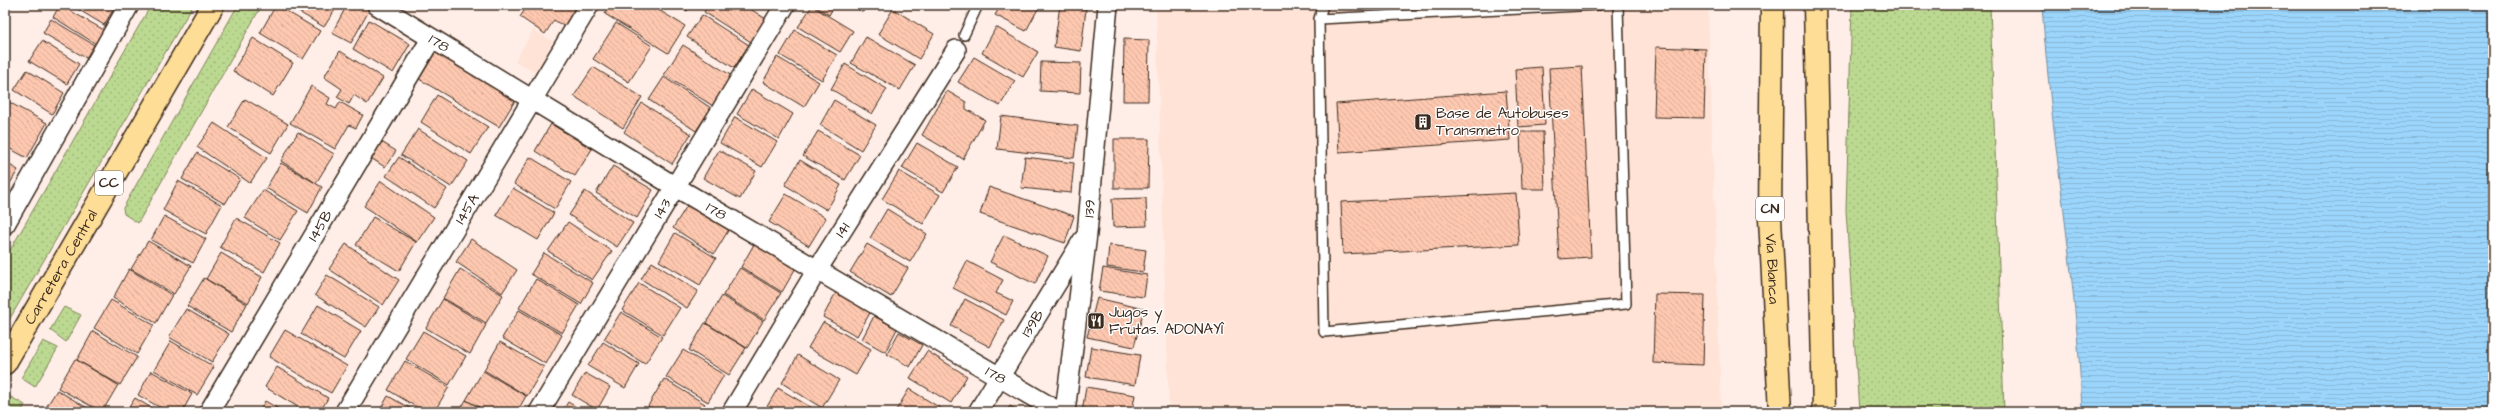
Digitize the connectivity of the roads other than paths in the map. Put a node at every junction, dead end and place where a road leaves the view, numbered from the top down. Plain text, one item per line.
1 (129, 5) edge
2 (213, 5) edge
3 (377, 5) edge
4 (589, 5) edge
5 (785, 5) edge
6 (978, 5) edge
7 (1108, 5) edge
8 (1323, 5) edge
9 (1599, 5) edge
10 (1618, 5) edge
11 (1772, 5) edge
12 (1815, 5) edge
13 (1319, 19) junction
14 (431, 39) junction
15 (960, 42) joint
16 (534, 100) junction
17 (674, 186) junction
18 (5, 224) edge
19 (1086, 234) junction
20 (817, 270) junction
21 (5, 362) edge
22 (1001, 377) junction
23 (209, 412) edge
24 (346, 412) edge
25 (539, 412) edge
26 (732, 412) edge
27 (978, 412) edge
28 (1059, 412) edge
29 (1065, 412) edge
30 (1780, 412) edge
31 (1824, 412) edge

1 - 18 street
2 - 21 main road, Carretera Central / CC
3 - 14 street, 178
4 - 16 street, 145A
5 - 17 street, 143
6 - 15 lane
7 - 19 street, 139
8 - 13 lane
9 - 13 lane
10 - 13 lane
11 - 30 main road, Vía Blanca / CN
12 - 31 main road
14 - 16 street, 178
14 - 23 street, 145B
15 - 20 street, 141
16 - 17 street, 178
16 - 24 street, 145A
17 - 20 street, 178
17 - 25 street, 143
19 - 22 street, 139B
19 - 29 street, 139
20 - 22 street, 178
20 - 26 street, 141
22 - 27 street, 139B
22 - 28 street, 178

